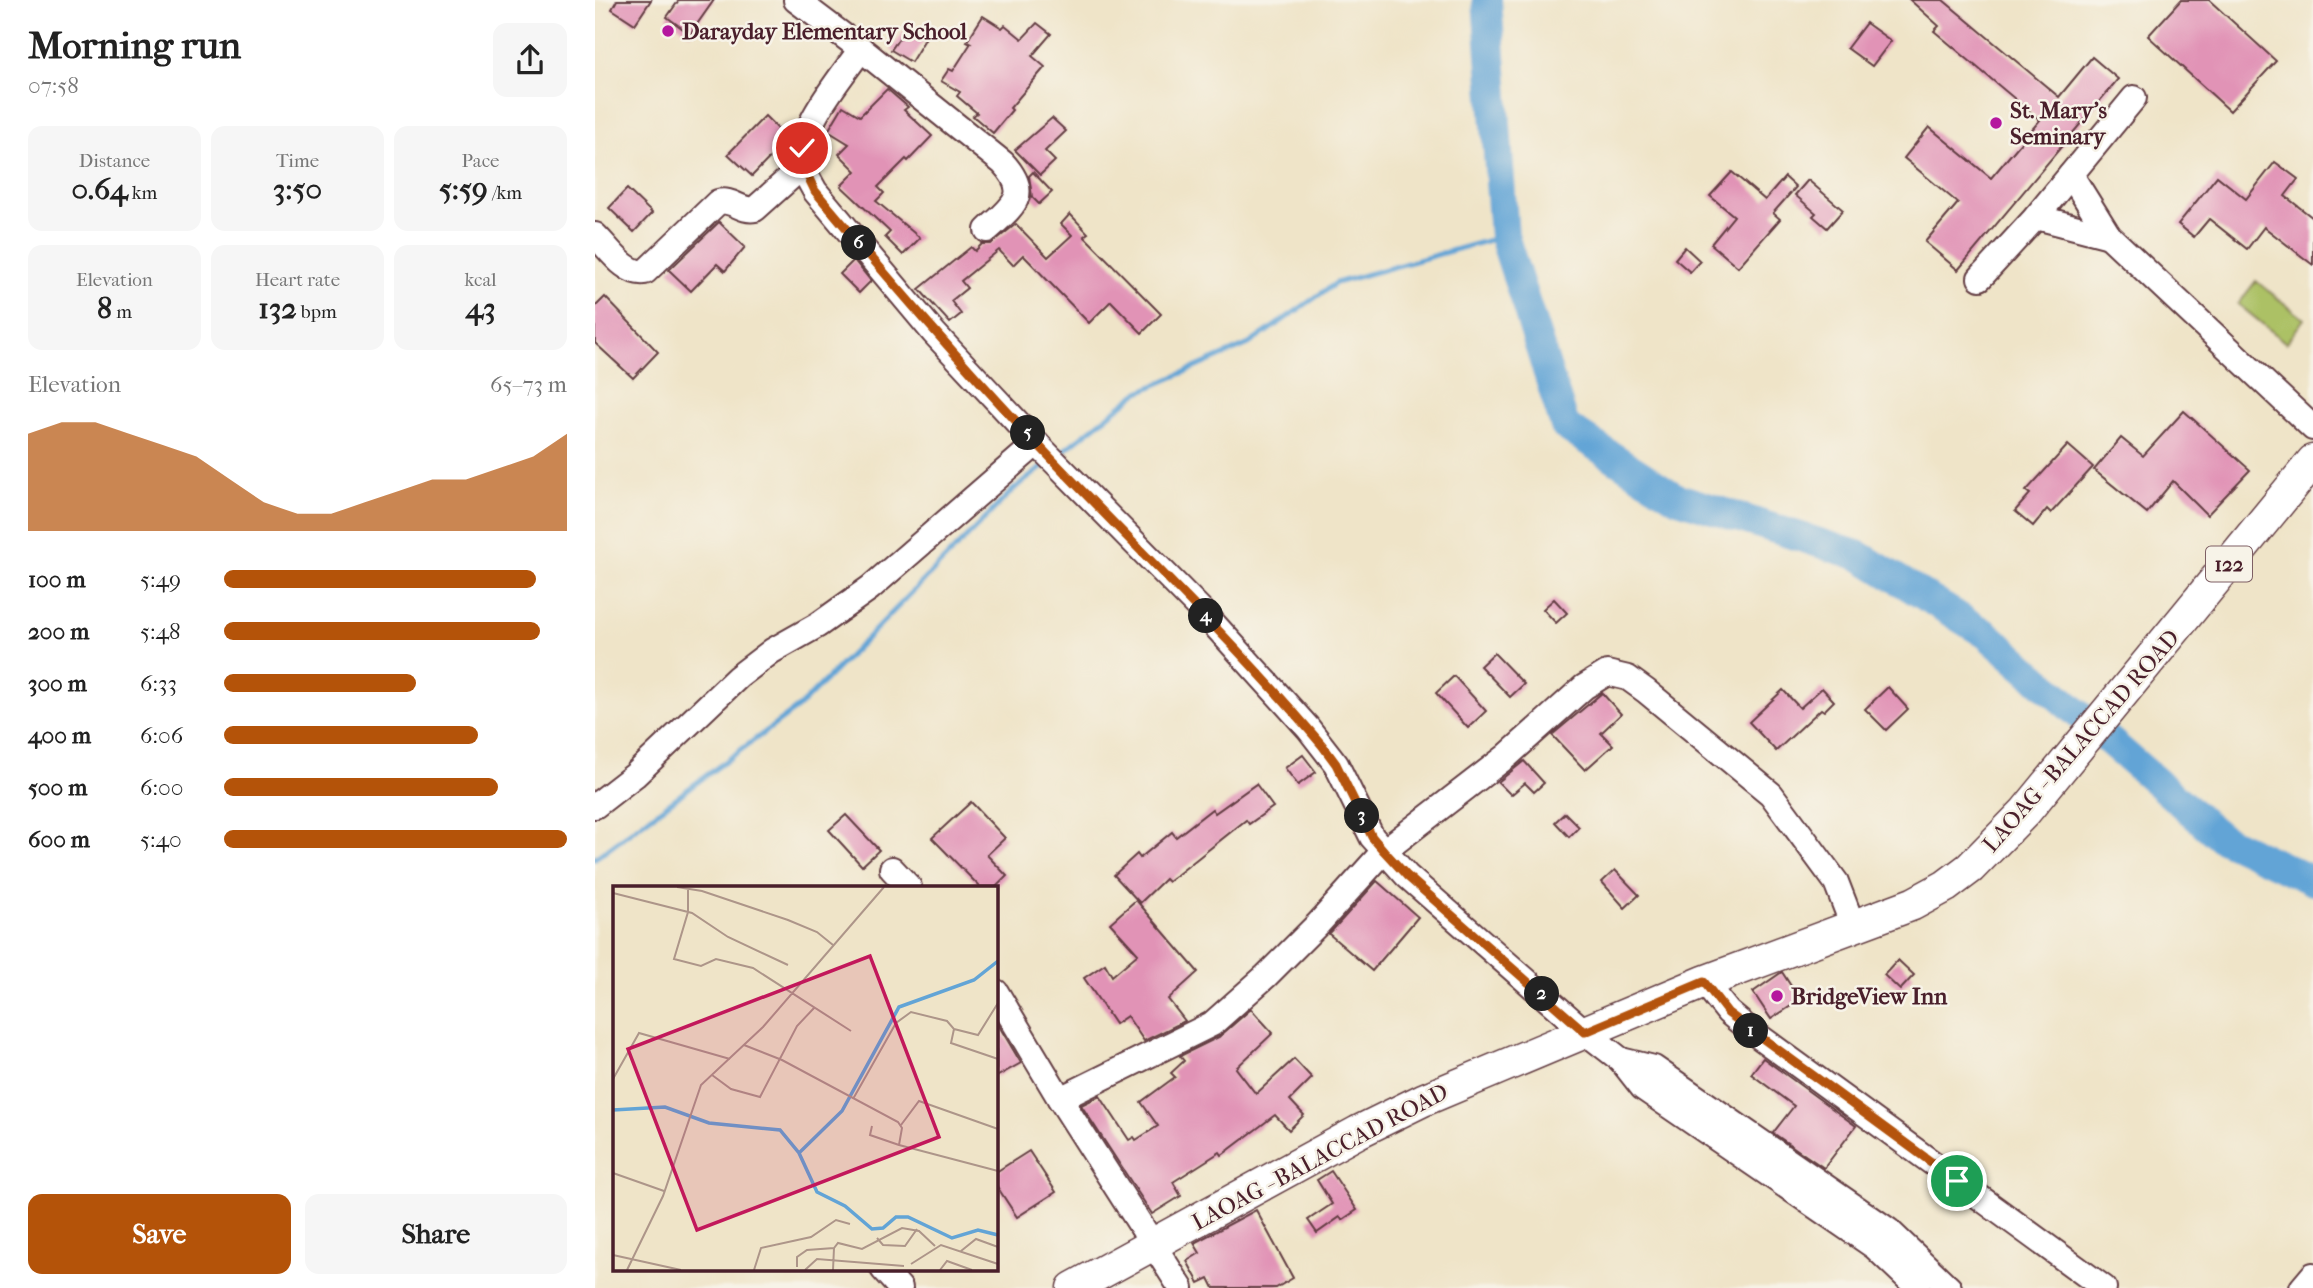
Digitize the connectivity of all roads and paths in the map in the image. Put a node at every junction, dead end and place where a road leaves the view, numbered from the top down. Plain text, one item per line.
1 (796, 0) edge
2 (861, 49) junction
3 (2134, 98) dead end
4 (803, 166) junction
5 (2071, 175) junction
6 (2036, 217) junction
7 (987, 230) dead end
8 (595, 235) edge
9 (2109, 236) junction
10 (1980, 278) dead end
11 (2313, 428) edge
12 (1041, 447) junction
13 (2313, 461) edge
14 (595, 806) edge
15 (1384, 851) junction
16 (892, 869) dead end
17 (908, 886) edge
18 (1853, 926) junction
19 (1704, 982) junction
20 (997, 994) edge
21 (1585, 1032) junction
22 (1621, 1060) junction
23 (1060, 1099) junction
24 (1154, 1245) junction
25 (884, 1270) edge
26 (2313, 1275) edge
27 (900, 1288) edge
28 (1073, 1288) edge
29 (1181, 1288) edge
30 (1918, 1288) edge
31 (1948, 1288) edge
32 (2104, 1288) edge
33 (2302, 1288) edge

1 - 2 street
2 - 4 street
2 - 7 street
3 - 5 street
4 - 8 street
4 - 12 street
5 - 6 street
5 - 9 street
6 - 9 street
6 - 10 street
9 - 11 street
12 - 14 street
12 - 15 street
13 - 18 main road, LAOAG - BALACCAD ROAD / 122
15 - 18 street
15 - 21 street
15 - 23 street
16 - 17 street
18 - 19 main road, LAOAG - BALACCAD ROAD / 122
19 - 21 main road, LAOAG - BALACCAD ROAD / 122
19 - 32 street
20 - 23 street
21 - 22 street
21 - 24 main road, LAOAG - BALACCAD ROAD / 122
22 - 30 street
22 - 31 street
23 - 24 street
24 - 28 main road, LAOAG - BALACCAD ROAD / 122
24 - 29 street
25 - 27 street
26 - 33 street

